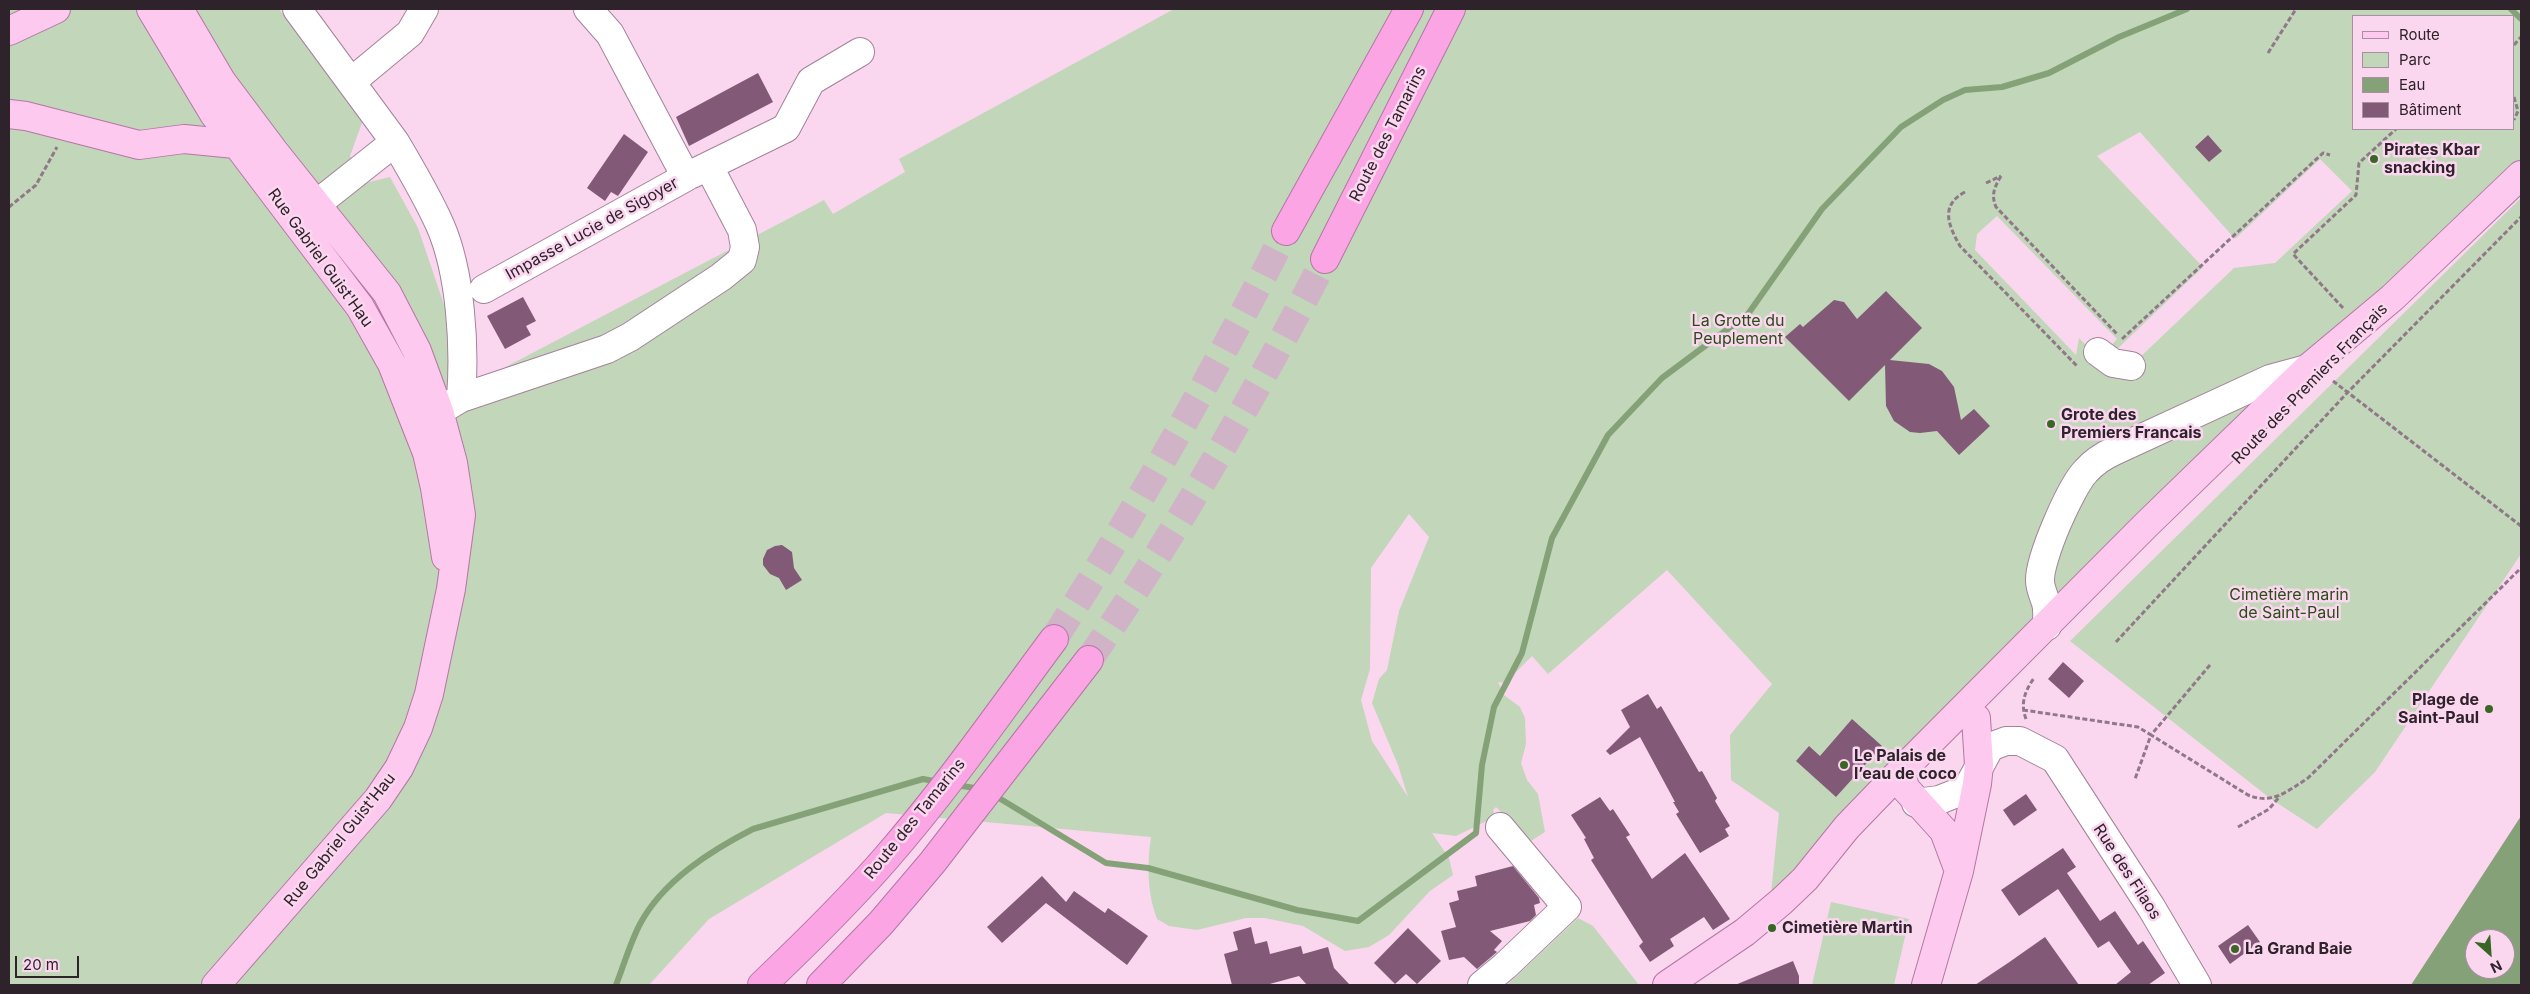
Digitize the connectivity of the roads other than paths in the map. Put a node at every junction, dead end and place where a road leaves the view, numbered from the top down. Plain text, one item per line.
1 (56, 9) edge
2 (151, 9) edge
3 (179, 9) edge
4 (297, 9) edge
5 (424, 9) edge
6 (588, 9) edge
7 (1409, 9) edge
8 (1451, 9) edge
9 (9, 31) edge
10 (860, 52) dead end
11 (222, 82) junction
12 (352, 82) junction
13 (9, 114) edge
14 (214, 114) junction
15 (184, 139) junction
16 (395, 142) junction
17 (235, 144) junction
18 (698, 172) junction
19 (2521, 175) edge
20 (318, 204) junction
21 (295, 220) junction
22 (1286, 231) tunnel mouth
23 (1325, 259) tunnel mouth
24 (484, 289) dead end
25 (2392, 298) junction
26 (2307, 369) junction
27 (450, 405) junction
28 (451, 588) junction
29 (2047, 626) junction
30 (1054, 640) tunnel mouth
31 (1089, 660) tunnel mouth
32 (1976, 718) junction
33 (1979, 765) junction
34 (1907, 787) junction
35 (1500, 827) dead end
36 (1959, 871) junction
37 (216, 985) edge
38 (762, 985) edge
39 (821, 985) edge
40 (1482, 985) edge
41 (1667, 985) edge
42 (1926, 985) edge
43 (2197, 985) edge

1 - 9 main road
2 - 14 main road, Rue Gabriel Guist'Hau
3 - 11 main road, Rue Gabriel Guist'Hau
4 - 12 street
5 - 12 street
6 - 18 street, Impasse Lucie de Sigoyer
7 - 22 highway
8 - 23 highway, Route des Tamarins
10 - 18 street
11 - 14 main road
11 - 20 main road, Rue Gabriel Guist'Hau
12 - 16 street
13 - 15 main road
14 - 15 main road
14 - 17 main road, Rue Gabriel Guist'Hau
15 - 17 main road
16 - 20 street
16 - 27 street
17 - 21 main road, Rue Gabriel Guist'Hau
18 - 24 street, Impasse Lucie de Sigoyer
18 - 27 street
19 - 25 main road
20 - 21 street
20 - 27 main road, Rue Gabriel Guist'Hau
21 - 28 main road, Rue Gabriel Guist'Hau
25 - 26 main road, Route des Premiers Français
25 - 32 main road, Route des Premiers Français
26 - 29 main road, Route des Premiers Français
26 - 29 street
27 - 28 main road, Rue Gabriel Guist'Hau
28 - 37 main road, Rue Gabriel Guist'Hau
29 - 34 main road, Route des Premiers Français
30 - 38 highway, Route des Tamarins
31 - 39 highway
32 - 33 main road
32 - 34 main road, Route des Premiers Français
33 - 34 street
33 - 36 main road
33 - 43 street, Rue des Filaos
34 - 36 main road
34 - 41 main road, Route des Premiers Français
35 - 40 street
36 - 42 main road

